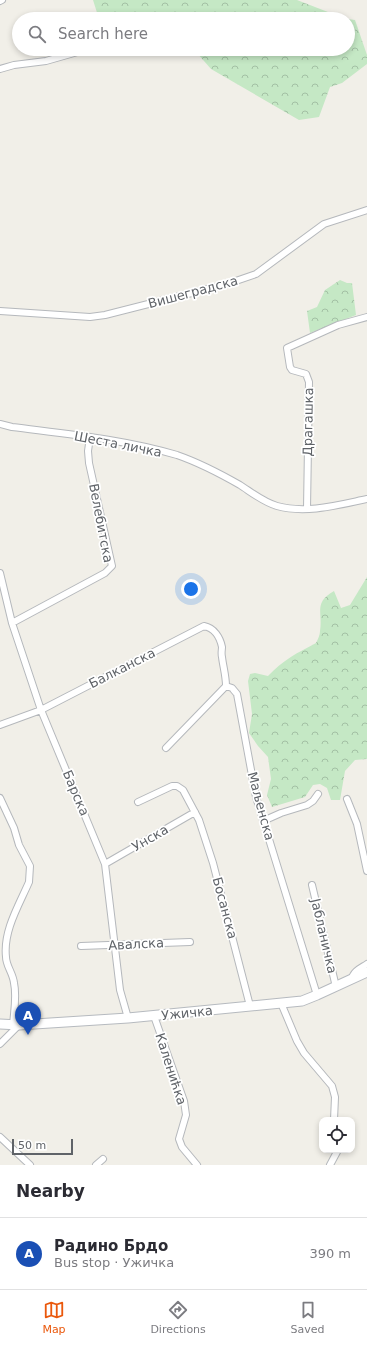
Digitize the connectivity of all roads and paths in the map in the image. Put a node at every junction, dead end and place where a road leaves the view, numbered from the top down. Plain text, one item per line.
1 (65, 56) edge
2 (0, 69) edge
3 (367, 210) edge
4 (0, 311) edge
5 (367, 317) edge
6 (0, 424) edge
7 (90, 437) junction
8 (367, 499) edge
9 (307, 509) junction
10 (0, 573) edge
11 (12, 623) junction
12 (226, 686) junction
13 (41, 710) junction
14 (1, 723) edge
15 (166, 748) dead end
16 (318, 794) dead end
17 (0, 798) edge
18 (347, 799) dead end
19 (138, 802) dead end
20 (195, 812) junction
21 (263, 821) junction
22 (105, 864) junction
23 (367, 871) edge
24 (312, 885) dead end
25 (190, 942) dead end
26 (81, 946) dead end
27 (115, 946) junction
28 (367, 964) edge
29 (367, 972) edge
30 (352, 979) junction
31 (336, 987) junction
32 (317, 995) junction
33 (281, 1003) junction
34 (250, 1006) junction
35 (154, 1016) junction
36 (128, 1018) junction
37 (0, 1024) edge
38 (16, 1025) junction
39 (0, 1044) edge
40 (334, 1117) edge
41 (0, 1137) edge
42 (336, 1153) edge
43 (103, 1160) dead end
44 (30, 1165) edge
45 (96, 1165) edge
46 (196, 1165) edge
47 (330, 1165) edge

1 - 2 street
3 - 4 street, Вишеградска
5 - 9 street, Драгашка
6 - 7 street, Шеста личка
7 - 9 street, Шеста личка
7 - 11 street, Велебитска
8 - 9 street, Шеста личка
10 - 11 street, Барска
11 - 13 street, Барска
12 - 13 street, Балканска
12 - 15 street
12 - 21 street, Маљенска
13 - 14 street, Балканска
13 - 22 street, Барска
16 - 21 street
17 - 38 street
18 - 23 street
19 - 20 street, Босанска
20 - 22 street, Унска
20 - 34 street, Босанска
21 - 32 street, Маљенска
22 - 27 street, Барска
24 - 31 street, Јабланичка
25 - 27 street, Авалска
26 - 27 street, Авалска
27 - 36 street, Барска
28 - 30 street
29 - 30 main road, Ужичка
30 - 31 main road, Ужичка
31 - 32 main road, Ужичка
32 - 33 main road, Ужичка
33 - 34 main road, Ужичка
33 - 40 street
34 - 35 main road, Ужичка
35 - 36 main road, Ужичка
35 - 46 street, Каленићка
36 - 38 main road, Ужичка
37 - 38 main road, Ужичка
38 - 39 street
41 - 44 street
42 - 47 street
43 - 45 street

